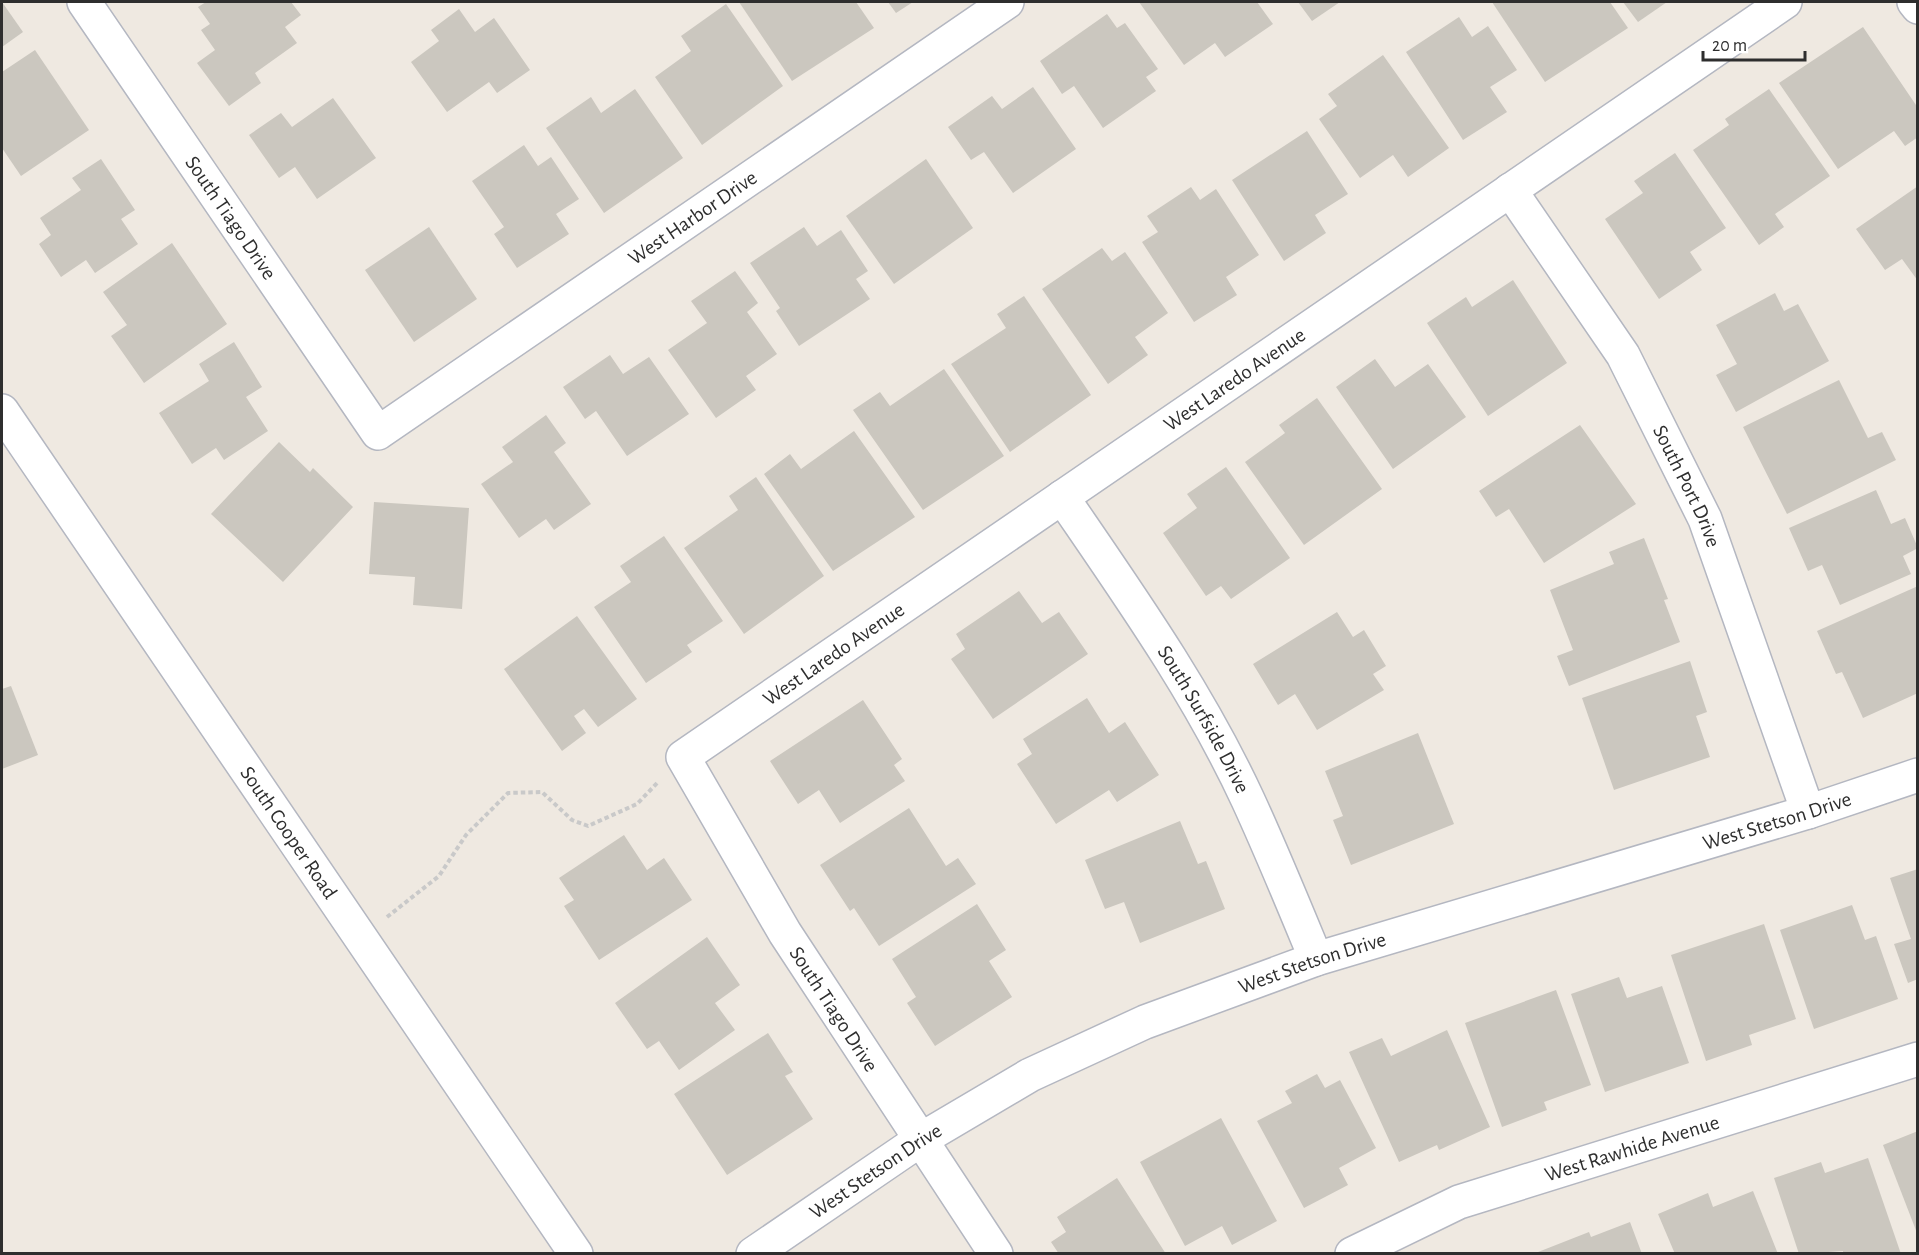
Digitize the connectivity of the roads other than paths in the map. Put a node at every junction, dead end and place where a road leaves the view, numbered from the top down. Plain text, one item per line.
1 (1007, 2) edge
2 (1785, 2) edge
3 (1914, 2) edge
4 (95, 6) edge
5 (1917, 7) edge
6 (1510, 190) junction
7 (2, 411) edge
8 (378, 433) joint
9 (1062, 497) junction
10 (683, 757) joint
11 (1917, 776) edge
12 (1808, 812) junction
13 (1316, 959) junction
14 (1917, 1059) edge
15 (920, 1140) junction
16 (576, 1254) edge
17 (753, 1254) edge
18 (996, 1254) edge
19 (1352, 1254) edge

1 - 8 street, West Harbor Drive
2 - 6 street, West Laredo Avenue
3 - 5 street
4 - 8 street, South Tiago Drive
6 - 9 street, West Laredo Avenue
6 - 12 street, South Port Drive
7 - 16 street, South Cooper Road
9 - 10 street, West Laredo Avenue
9 - 13 street, South Surfside Drive
10 - 15 street, South Tiago Drive
11 - 12 street, West Stetson Drive
12 - 13 street, West Stetson Drive
13 - 15 street, West Stetson Drive
14 - 19 street, West Rawhide Avenue
15 - 17 street, West Stetson Drive
15 - 18 street, South Tiago Drive

